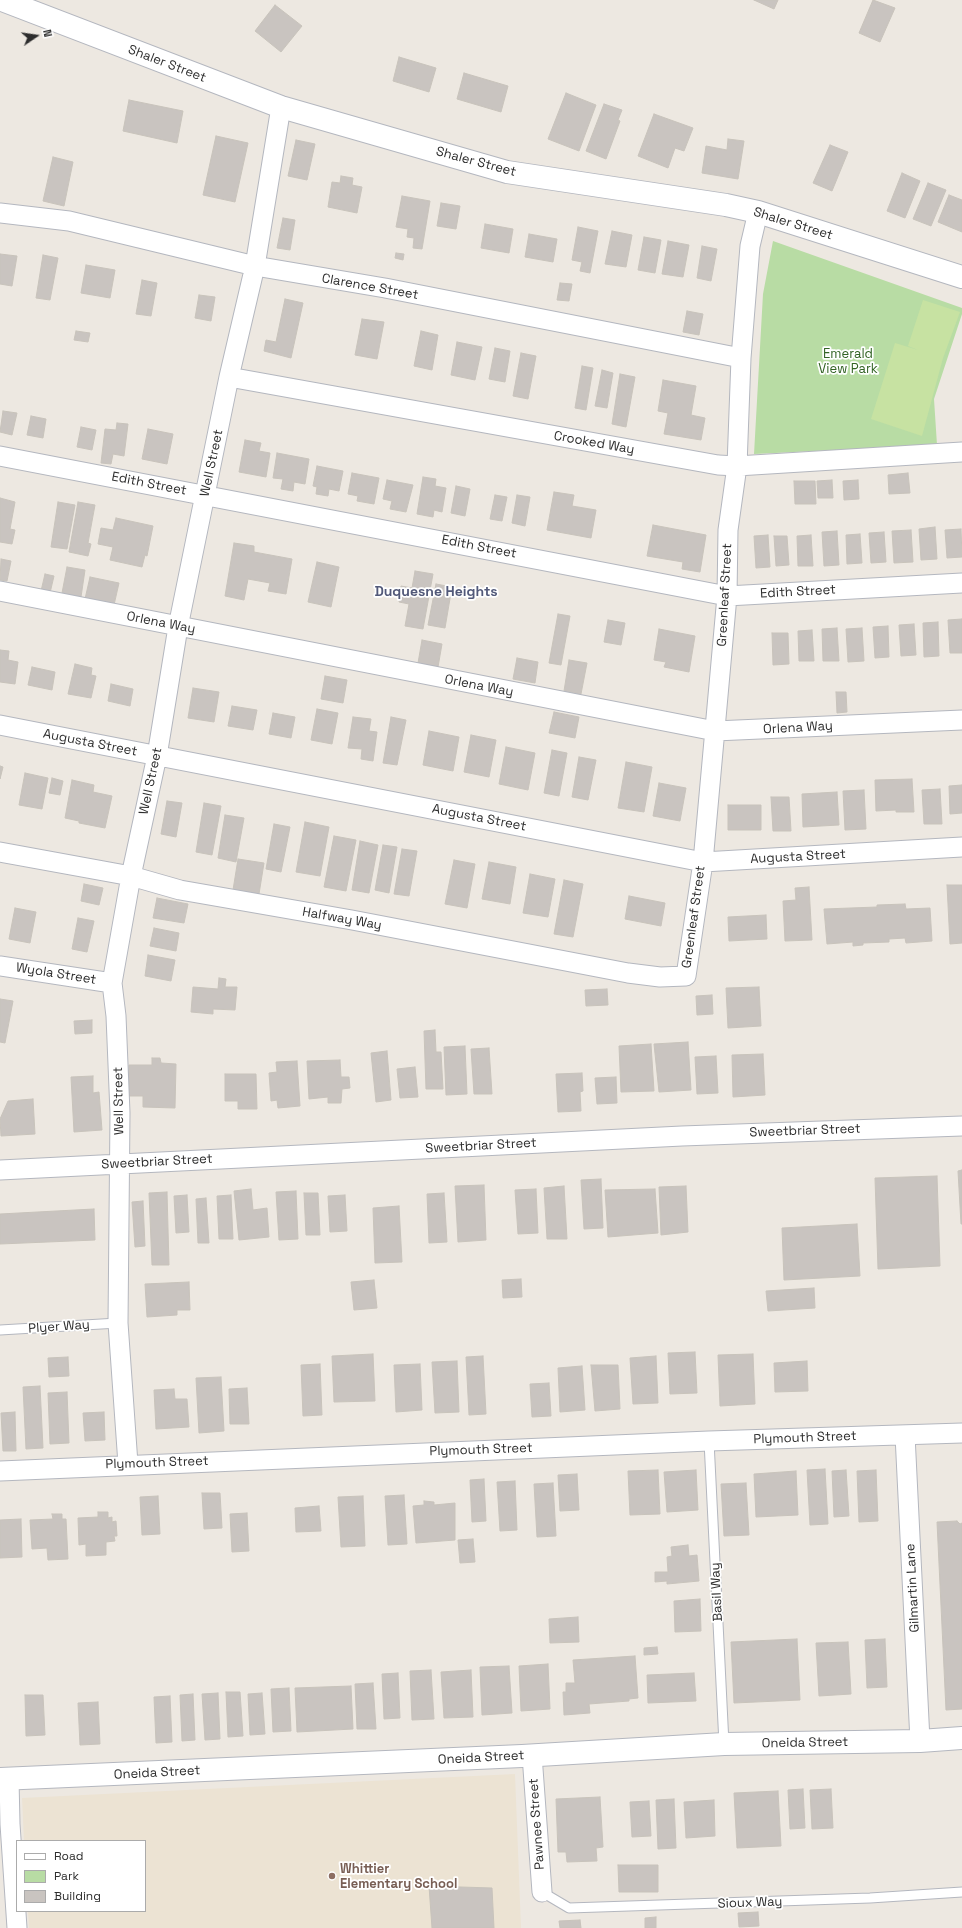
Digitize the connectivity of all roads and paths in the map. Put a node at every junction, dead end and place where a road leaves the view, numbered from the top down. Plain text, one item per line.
1 (2, 0) edge
2 (281, 106) junction
3 (758, 212) junction
4 (0, 213) edge
5 (254, 266) junction
6 (962, 277) edge
7 (741, 358) junction
8 (229, 377) junction
9 (962, 452) edge
10 (0, 456) edge
11 (737, 466) junction
12 (205, 494) junction
13 (962, 583) edge
14 (0, 591) edge
15 (727, 596) junction
16 (178, 627) junction
17 (962, 720) edge
18 (0, 725) edge
19 (715, 732) junction
20 (157, 756) junction
21 (962, 847) edge
22 (0, 852) edge
23 (703, 862) junction
24 (131, 876) junction
25 (0, 966) edge
26 (686, 976) joint
27 (112, 983) junction
28 (962, 1126) edge
29 (119, 1163) junction
30 (0, 1170) edge
31 (118, 1323) junction
32 (0, 1330) edge
33 (962, 1433) edge
34 (905, 1435) junction
35 (709, 1440) junction
36 (128, 1464) junction
37 (0, 1471) edge
38 (962, 1738) edge
39 (920, 1741) junction
40 (724, 1744) junction
41 (532, 1755) junction
42 (4, 1779) edge
43 (542, 1892) joint
44 (962, 1892) edge
45 (17, 1928) edge

1 - 2 street, Shaler Street
2 - 3 street, Shaler Street
2 - 5 street, Well Street
3 - 6 street, Shaler Street
3 - 7 street, Greenleaf Street
4 - 5 street, Clarence Street
5 - 7 street, Clarence Street
5 - 8 street, Well Street
7 - 11 street, Greenleaf Street
8 - 11 street, Crooked Way
8 - 12 street, Well Street
9 - 11 street, Crooked Way
10 - 12 street, Edith Street
11 - 15 street, Greenleaf Street
12 - 15 street, Edith Street
12 - 16 street, Well Street
13 - 15 street, Edith Street
14 - 16 street, Orlena Way
15 - 19 street, Greenleaf Street
16 - 19 street, Orlena Way
16 - 20 street, Well Street
17 - 19 street, Orlena Way
18 - 20 street, Augusta Street
19 - 23 street, Greenleaf Street
20 - 23 street, Augusta Street
20 - 24 street, Well Street
21 - 23 street, Augusta Street
22 - 24 street, Halfway Way
23 - 26 street, Greenleaf Street
24 - 26 street, Halfway Way
24 - 27 street, Well Street
25 - 27 street, Wyola Street
27 - 29 street, Well Street
28 - 29 street, Sweetbriar Street
29 - 30 street, Sweetbriar Street
29 - 31 street, Well Street
31 - 32 lane, Plyer Way
31 - 36 street, Well Street
33 - 34 street, Plymouth Street
34 - 35 street, Plymouth Street
34 - 39 street, Gilmartin Lane
35 - 36 street, Plymouth Street
35 - 40 lane, Basil Way
36 - 37 street, Plymouth Street
38 - 39 street, Oneida Street
39 - 40 street, Oneida Street
40 - 41 street, Oneida Street
41 - 42 street, Oneida Street
41 - 43 street, Pawnee Street
42 - 45 street
43 - 44 lane, Sioux Way

